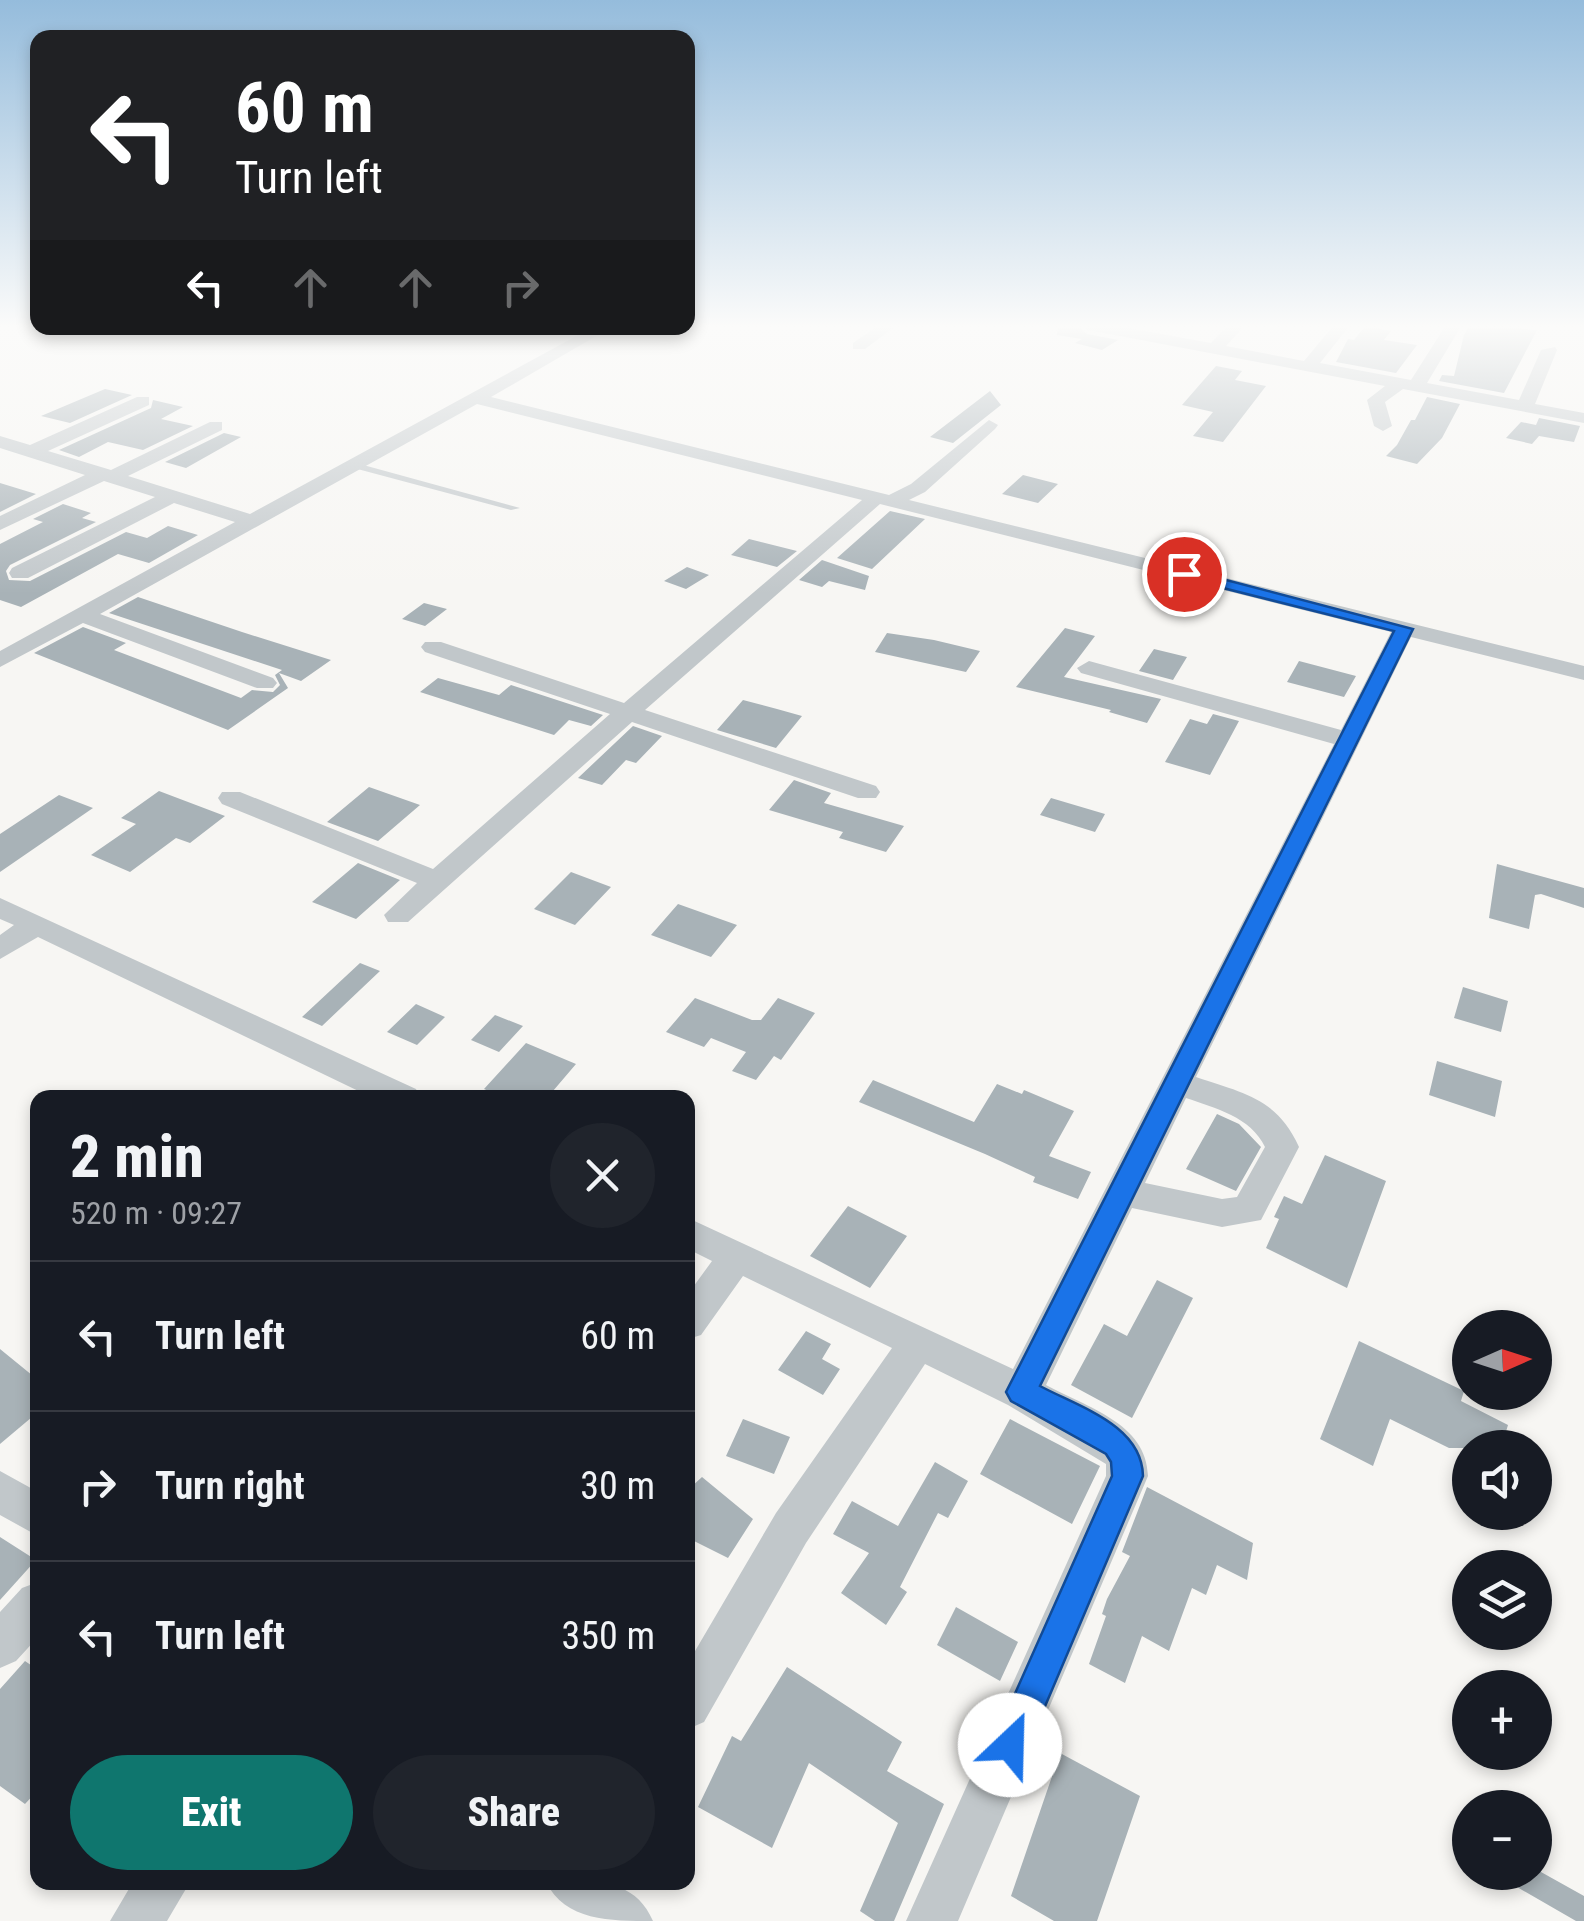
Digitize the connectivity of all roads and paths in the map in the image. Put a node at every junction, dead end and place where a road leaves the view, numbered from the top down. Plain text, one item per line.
1 (113, 415) edge
2 (445, 415) edge
3 (541, 415) edge
4 (1380, 415) edge
5 (989, 425) dead end
6 (216, 426) dead end
7 (1383, 426) dead end
8 (0, 442) edge
9 (33, 451) junction
10 (353, 465) junction
11 (109, 474) junction
12 (170, 497) junction
13 (882, 500) junction
14 (515, 508) dead end
15 (253, 521) junction
16 (0, 524) edge
17 (20, 574) dead end
18 (82, 615) junction
19 (1404, 629) junction
20 (432, 648) dead end
21 (0, 660) edge
22 (1088, 668) dead end
23 (1584, 673) edge
24 (265, 683) dead end
25 (631, 712) junction
26 (1348, 740) junction
27 (867, 792) dead end
28 (231, 798) dead end
29 (437, 881) junction
30 (0, 907) edge
31 (398, 915) dead end
32 (36, 924) junction
33 (0, 949) edge
34 (1177, 1083) junction
35 (387, 1090) edge
36 (1122, 1192) junction
37 (695, 1235) edge
38 (737, 1256) junction
39 (695, 1313) edge
40 (918, 1342) junction
41 (1022, 1392) junction
42 (0, 1491) edge
43 (30, 1511) edge
44 (30, 1613) edge
45 (0, 1645) edge
46 (695, 1694) edge
47 (159, 1890) edge
48 (587, 1890) edge
49 (136, 1921) edge
50 (627, 1921) edge
51 (932, 1921) edge

1 - 9 street
2 - 10 street
3 - 13 street
4 - 7 street
5 - 13 street
6 - 11 street
8 - 9 street
9 - 11 street
10 - 14 lane
10 - 15 street
11 - 12 street
11 - 16 street
12 - 15 street
12 - 17 street
13 - 19 street
13 - 25 street
15 - 18 street
18 - 21 street
18 - 24 street
19 - 23 street
19 - 26 street
20 - 25 street
22 - 26 street
25 - 27 street
25 - 29 street
26 - 34 street
28 - 29 street
29 - 31 street
30 - 32 street
32 - 33 street
32 - 35 street
34 - 36 street
34 - 36 street
36 - 41 street
37 - 38 street
38 - 39 street
38 - 40 street
40 - 41 street
40 - 46 street
41 - 51 street
42 - 43 street
44 - 45 street
47 - 49 street
48 - 50 street

